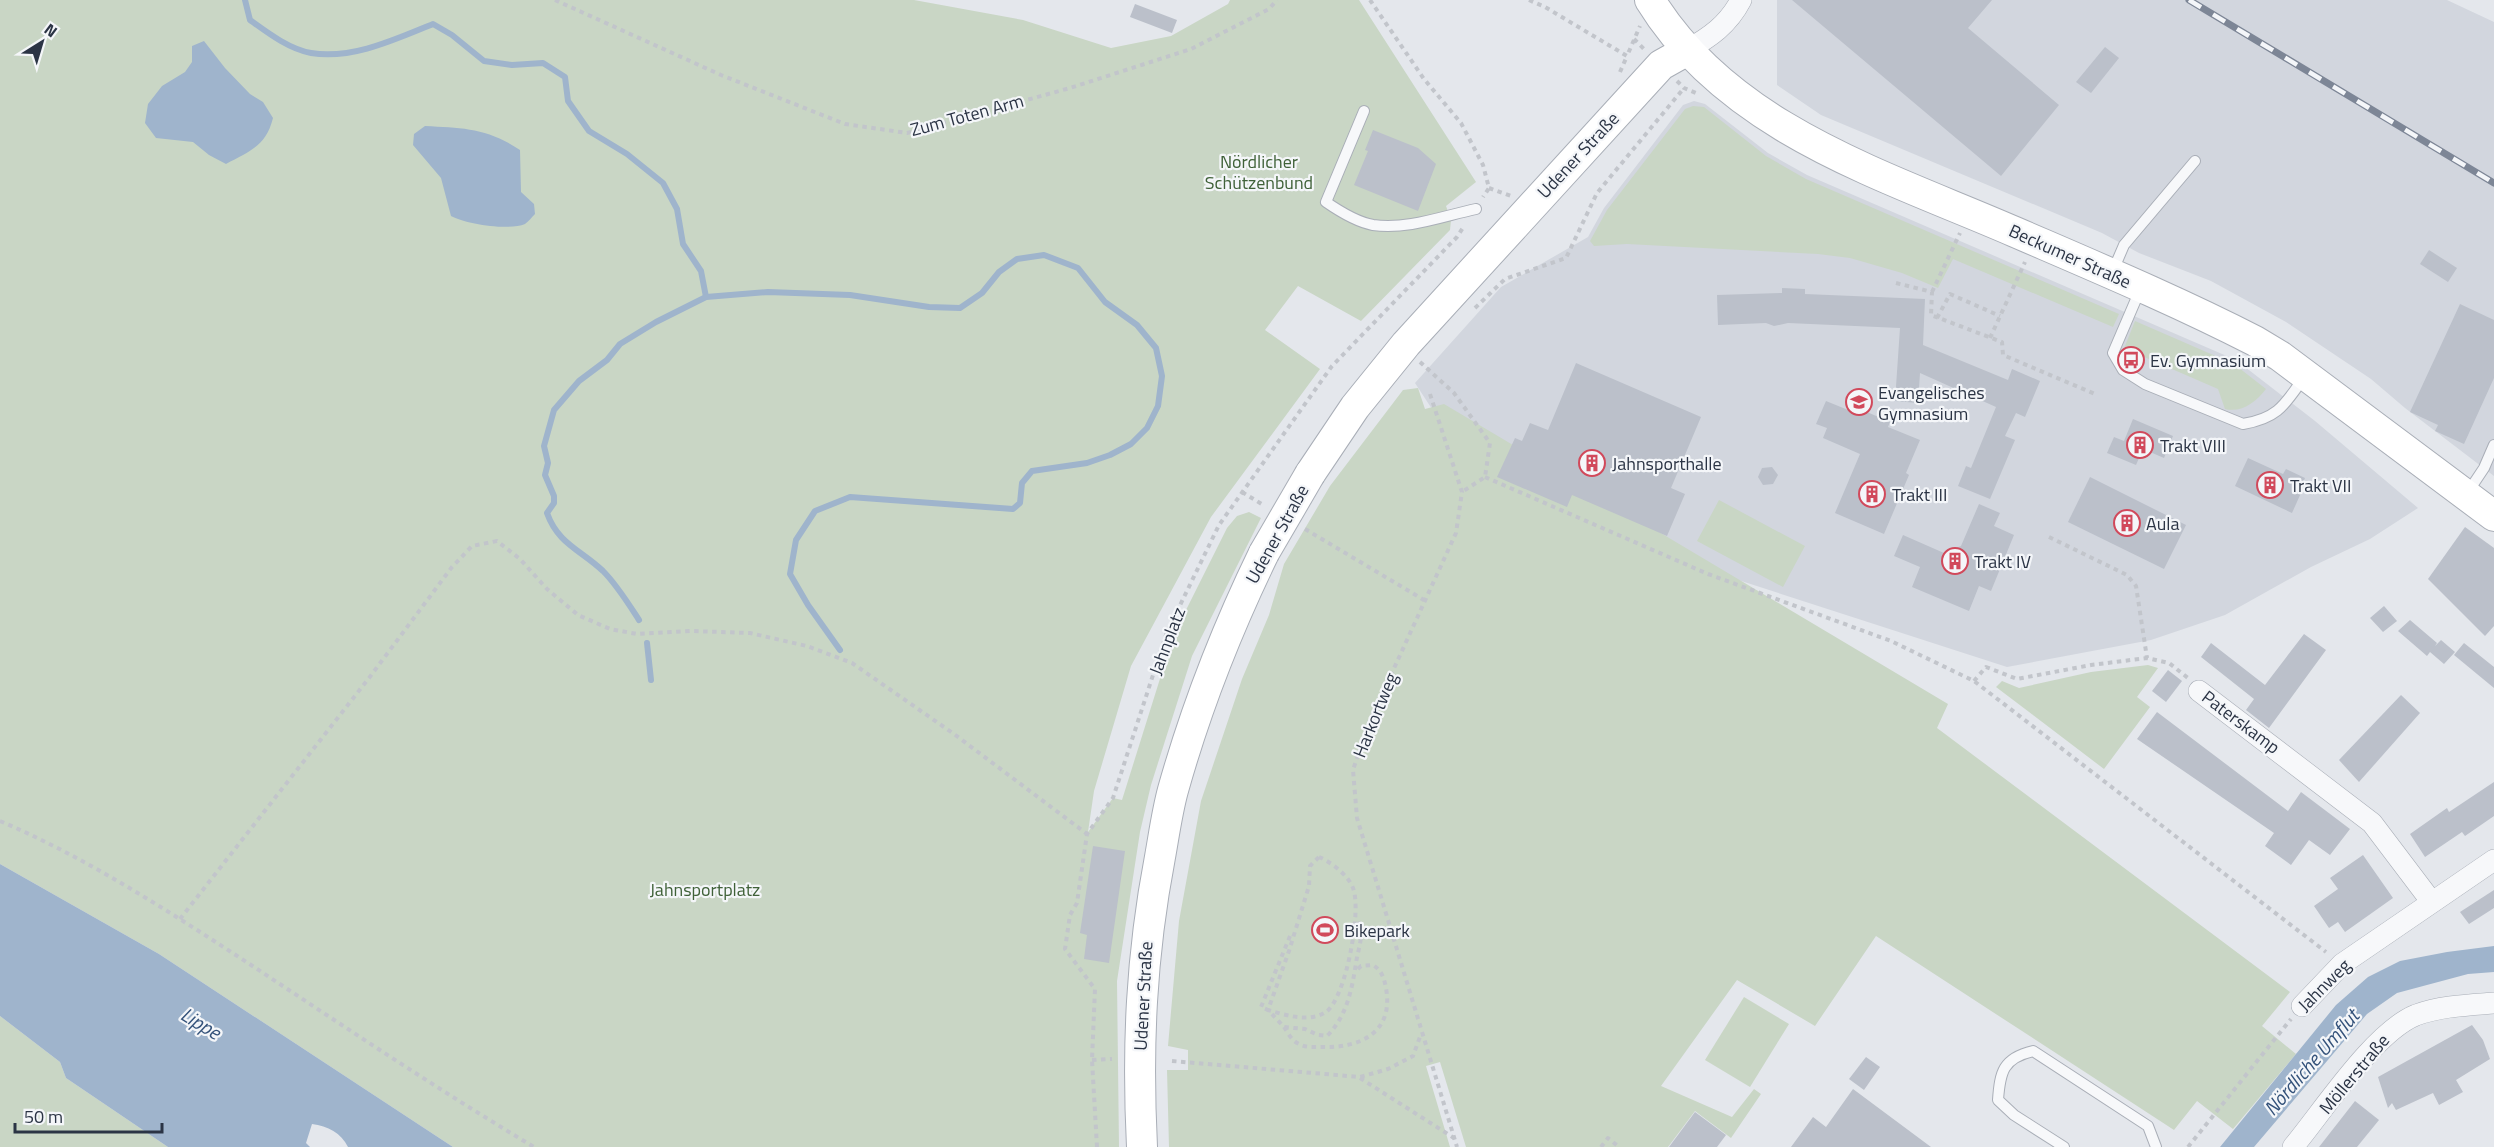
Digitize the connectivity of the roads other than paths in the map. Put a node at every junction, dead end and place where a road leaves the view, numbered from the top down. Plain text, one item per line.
1 (1650, 0) edge
2 (1741, 0) edge
3 (1686, 51) junction
4 (1364, 111) dead end
5 (2195, 161) dead end
6 (1476, 209) road end
7 (2111, 273) junction
8 (2141, 287) junction
9 (2306, 375) junction
10 (2494, 445) edge
11 (2465, 496) junction
12 (2494, 516) edge
13 (2199, 691) road end
14 (2494, 860) edge
15 (2432, 902) junction
16 (2494, 1003) edge
17 (2302, 1006) road end
18 (1142, 1147) edge
19 (2064, 1147) edge
20 (2156, 1147) edge
21 (2294, 1147) edge

1 - 3 main road, Beckumer Straße
2 - 3 street
3 - 7 main road, Beckumer Straße
3 - 18 main road, Udener Straße, bridge
4 - 6 lane
5 - 7 lane
7 - 8 main road, Beckumer Straße
8 - 9 main road, Beckumer Straße
8 - 9 lane
9 - 11 main road, Beckumer Straße
10 - 11 lane
11 - 12 main road, Beckumer Straße
13 - 15 street, Paterskamp
14 - 15 street, Jahnweg
15 - 17 street, Jahnweg
16 - 21 street, Möllerstraße
19 - 20 lane

